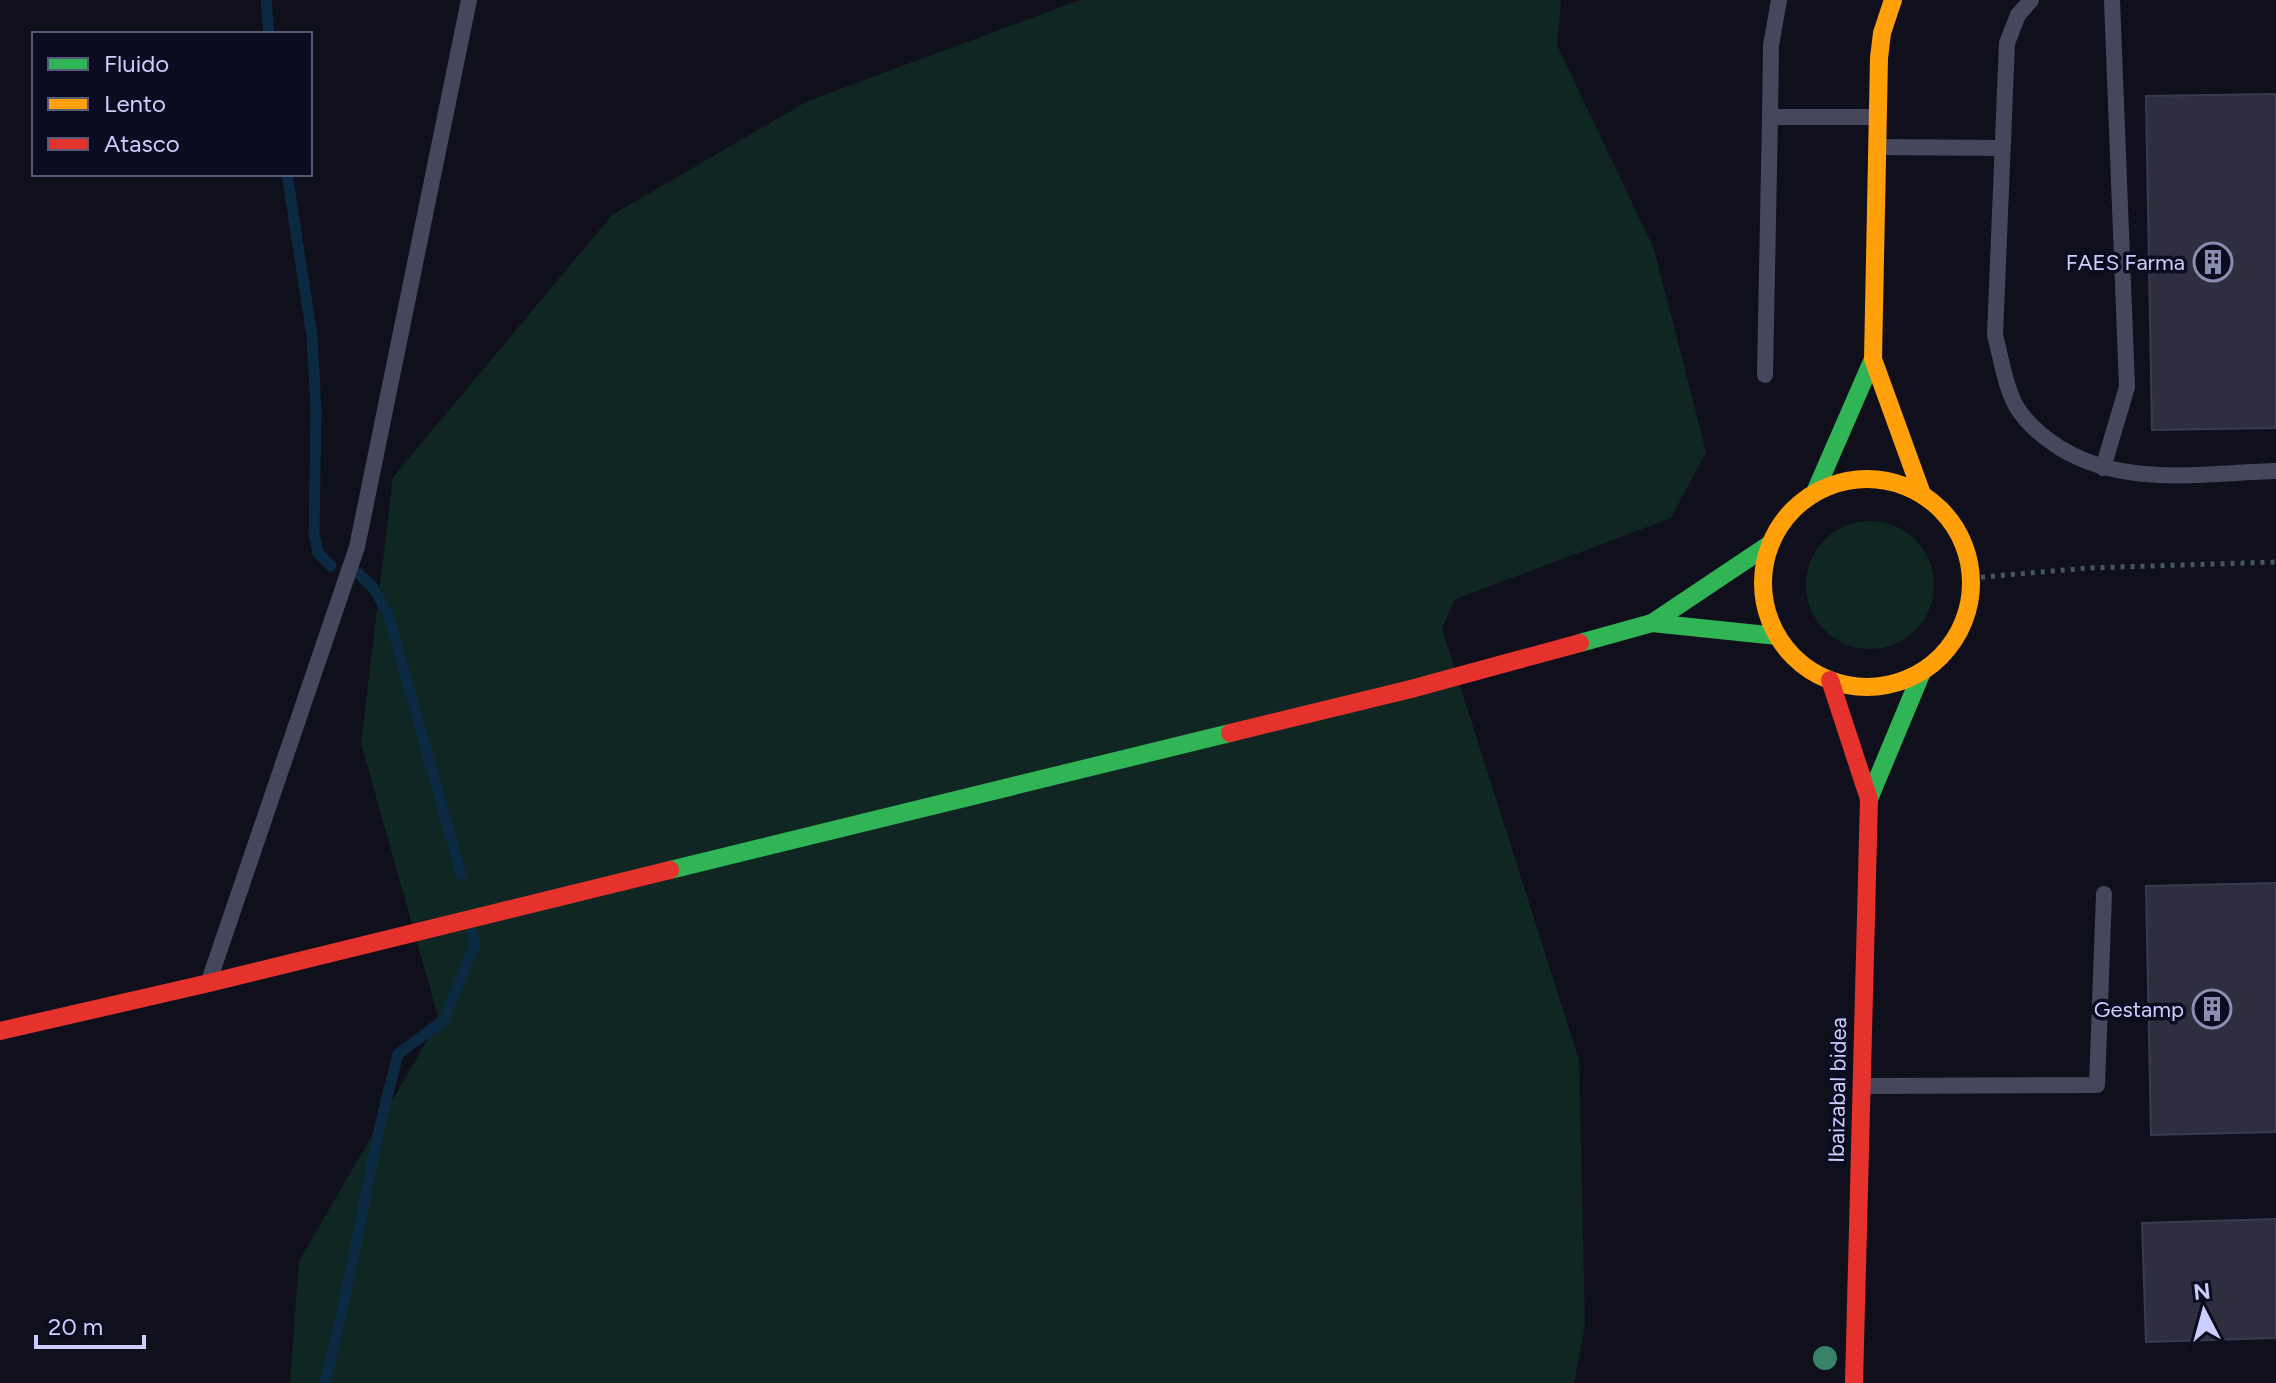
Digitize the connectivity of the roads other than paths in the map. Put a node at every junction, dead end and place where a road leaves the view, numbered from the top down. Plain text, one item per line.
1 (469, 0) edge
2 (1779, 0) edge
3 (1893, 0) edge
4 (2031, 0) edge
5 (2112, 0) edge
6 (1770, 117) junction
7 (1878, 117) junction
8 (1878, 147) junction
9 (2001, 148) junction
10 (1873, 359) junction
11 (1765, 375) dead end
12 (2103, 468) junction
13 (2276, 471) edge
14 (1815, 492) junction
15 (1922, 494) junction
16 (1770, 544) junction
17 (1652, 623) junction
18 (1777, 636) junction
19 (1922, 672) junction
20 (1830, 680) junction
21 (1869, 799) junction
22 (2104, 894) dead end
23 (209, 983) junction
24 (0, 1031) edge
25 (1861, 1086) junction
26 (1854, 1383) edge

1 - 23 lane
2 - 6 lane
3 - 7 street
4 - 9 lane
5 - 12 lane
6 - 7 lane
6 - 11 lane
7 - 8 street
8 - 9 lane
8 - 10 street
9 - 12 lane
10 - 14 street
10 - 15 street
12 - 13 lane
14 - 15 street
14 - 16 street
15 - 19 street
16 - 17 street
16 - 18 street
17 - 18 street
17 - 23 street
18 - 20 street
19 - 20 street
19 - 21 street, Ibaizabal bidea
20 - 21 street, Ibaizabal bidea
21 - 25 street, Ibaizabal bidea
22 - 25 lane
23 - 24 street
25 - 26 street, Ibaizabal bidea

